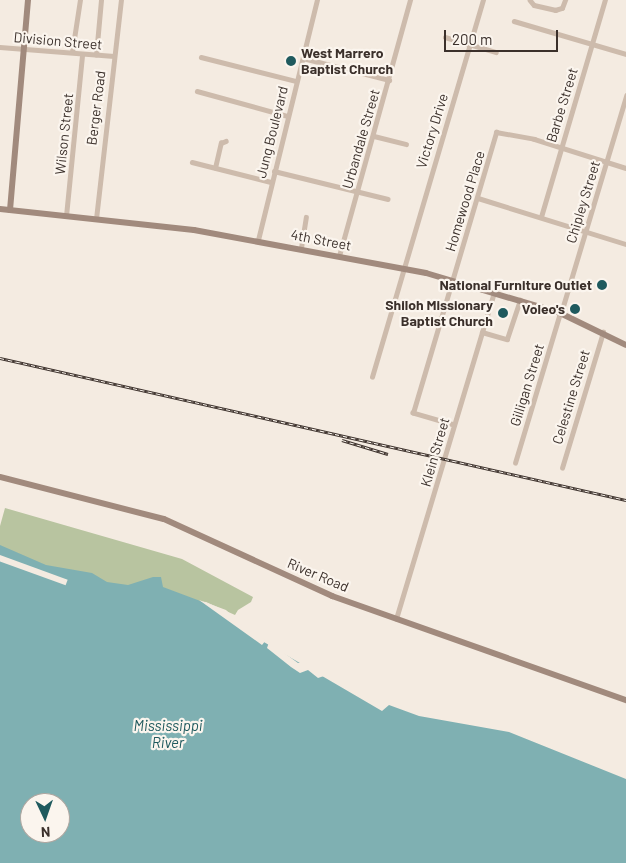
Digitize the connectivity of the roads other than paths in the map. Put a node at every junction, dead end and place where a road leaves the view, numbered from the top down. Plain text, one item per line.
1 (28, 0) edge
2 (80, 0) edge
3 (101, 0) edge
4 (121, 0) edge
5 (317, 0) edge
6 (410, 0) edge
7 (484, 0) edge
8 (530, 0) edge
9 (564, 0) edge
10 (605, 0) edge
11 (514, 21) dead end
12 (445, 37) dead end
13 (470, 44) junction
14 (592, 44) junction
15 (0, 47) edge
16 (24, 50) junction
17 (72, 52) junction
18 (496, 52) dead end
19 (626, 54) edge
20 (82, 55) junction
21 (96, 56) junction
22 (114, 56) junction
23 (201, 57) dead end
24 (303, 58) junction
25 (389, 80) junction
26 (296, 81) junction
27 (197, 92) dead end
28 (626, 96) edge
29 (288, 116) junction
30 (374, 136) junction
31 (226, 141) dead end
32 (406, 144) dead end
33 (561, 148) junction
34 (607, 161) junction
35 (192, 162) dead end
36 (215, 168) junction
37 (626, 168) edge
38 (274, 171) junction
39 (271, 182) junction
40 (358, 191) junction
41 (478, 198) junction
42 (388, 199) dead end
43 (0, 209) edge
44 (10, 210) junction
45 (66, 216) junction
46 (541, 216) junction
47 (306, 217) dead end
48 (96, 219) junction
49 (586, 230) junction
50 (258, 240) junction
51 (626, 244) edge
52 (301, 248) junction
53 (339, 256) junction
54 (405, 269) junction
55 (452, 279) junction
56 (494, 292) junction
57 (520, 300) junction
58 (561, 313) junction
59 (482, 332) junction
60 (603, 332) junction
61 (626, 345) edge
62 (372, 377) dead end
63 (454, 425) junction
64 (515, 463) dead end
65 (562, 468) dead end
66 (0, 476) edge
67 (396, 619) junction
68 (626, 700) edge

1 - 16 main road
2 - 17 street
3 - 21 street
4 - 22 street, Berger Road
5 - 24 street, Jung Boulevard
6 - 25 street, Urbandale Street
7 - 13 street, Victory Drive
8 - 9 street
10 - 14 street, Barbe Street
11 - 14 street
12 - 13 street
13 - 18 street
13 - 54 street, Victory Drive
14 - 19 street
14 - 33 street, Barbe Street
15 - 16 street, Division Street
16 - 17 street, Division Street
16 - 44 main road
17 - 20 street, Division Street
20 - 21 street, Division Street
20 - 45 street, Wilson Street
21 - 22 street, Division Street
22 - 48 street, Berger Road
23 - 26 street
24 - 25 street
24 - 26 street, Jung Boulevard
25 - 30 street, Urbandale Street
26 - 29 street, Jung Boulevard
27 - 29 street
28 - 34 street, Chipley Street
29 - 38 street, Jung Boulevard
30 - 32 street
30 - 40 street, Urbandale Street
31 - 36 street
33 - 34 street
33 - 41 street, Homewood Place
33 - 46 street, Barbe Street
34 - 37 street
34 - 49 street, Chipley Street
35 - 36 street
36 - 39 street
38 - 39 street, Jung Boulevard
38 - 40 street
39 - 50 street, Jung Boulevard
40 - 42 street
40 - 53 street, Urbandale Street
41 - 46 street
41 - 55 street, Homewood Place
43 - 44 main road, 4th Street
44 - 45 main road, 4th Street
45 - 48 main road, 4th Street
46 - 49 street
47 - 52 street
48 - 50 main road, 4th Street
49 - 51 street
49 - 58 street, Chipley Street
50 - 52 main road, 4th Street
52 - 53 main road, 4th Street
53 - 54 main road, 4th Street
54 - 55 main road, 4th Street
54 - 62 street, Victory Drive
55 - 56 main road, 4th Street
55 - 63 street, Homewood Place
56 - 57 main road, 4th Street
56 - 59 street, Klein Street
57 - 58 main road, 4th Street
57 - 59 street
58 - 60 main road, 4th Street
58 - 64 street, Gilligan Street
59 - 63 street, Klein Street
60 - 61 main road, 4th Street
60 - 65 street, Celestine Street
63 - 67 street, Klein Street
66 - 67 main road, River Road
67 - 68 main road, River Road

